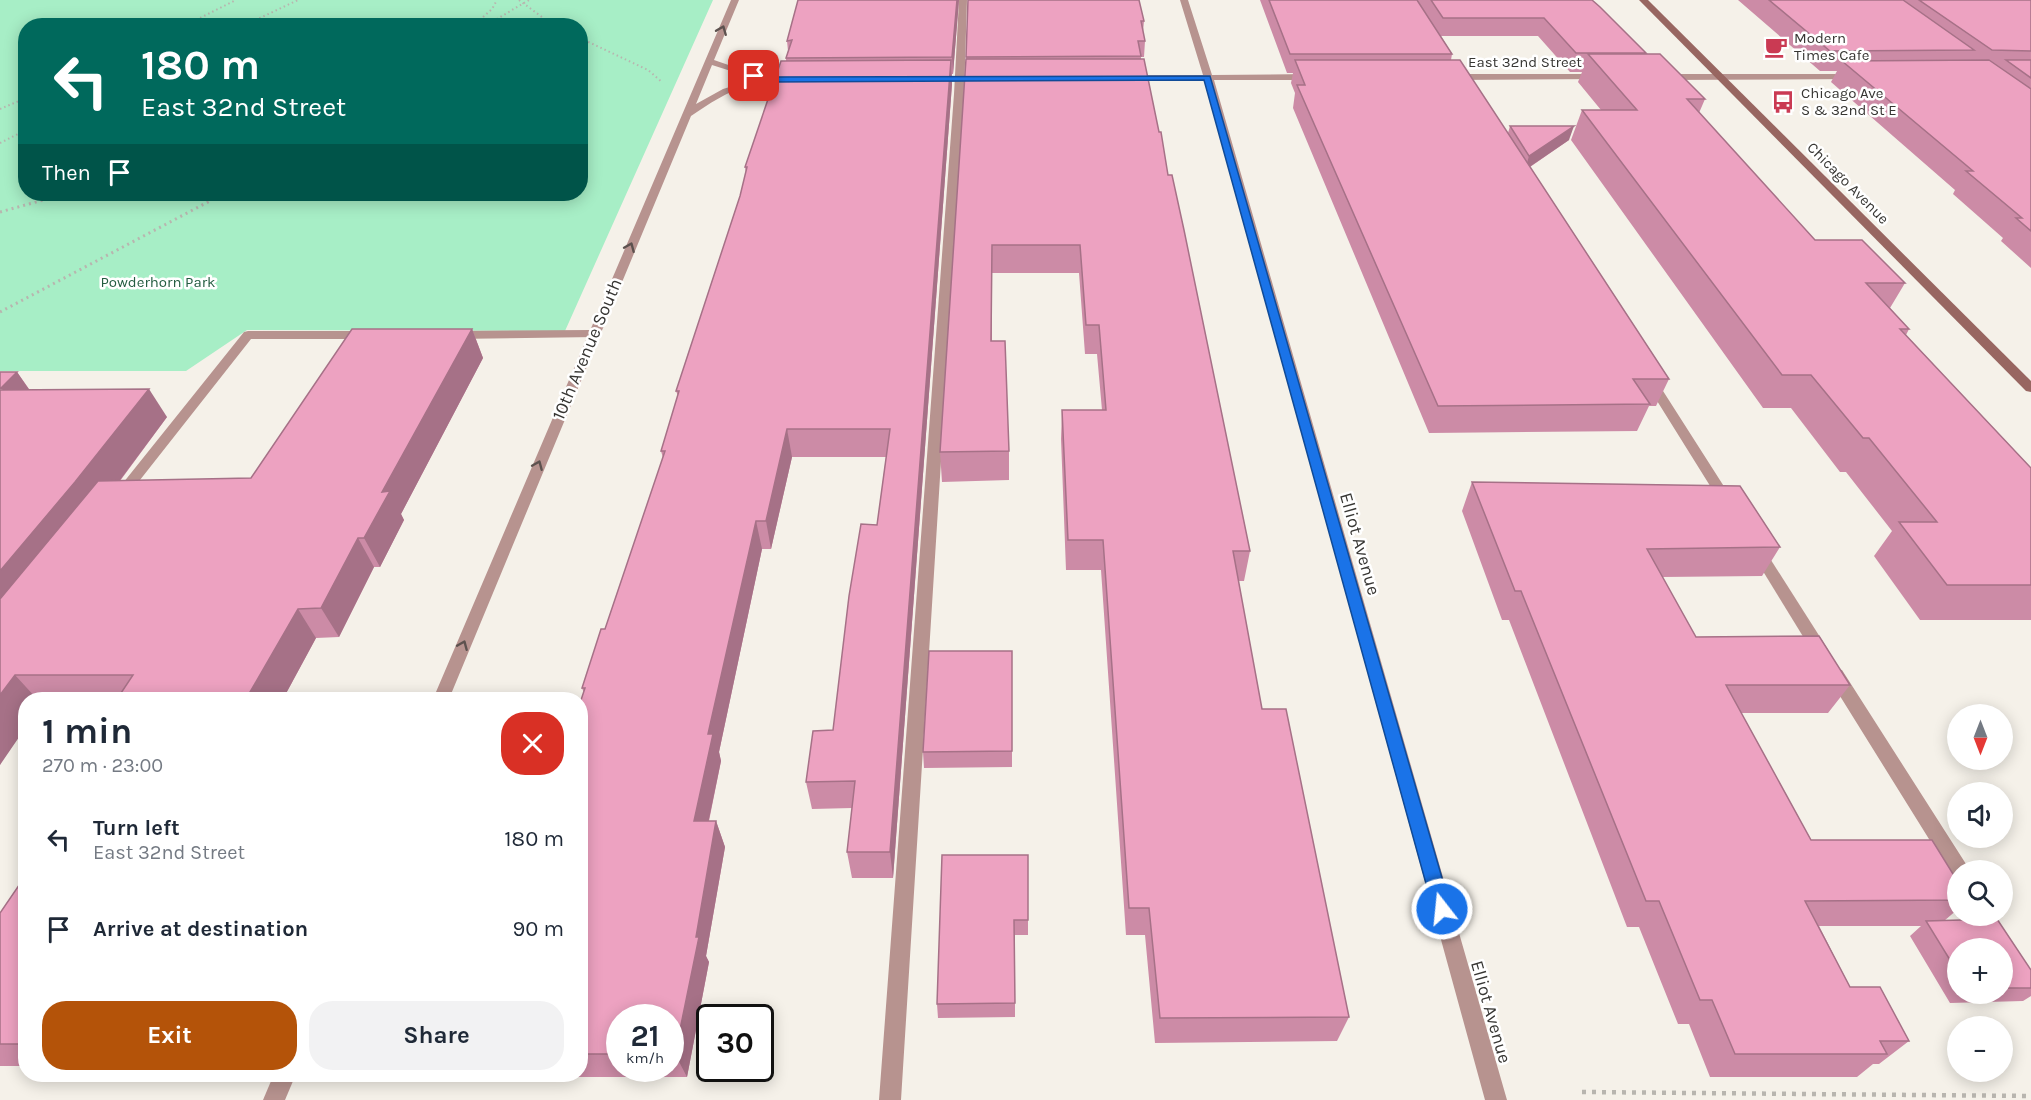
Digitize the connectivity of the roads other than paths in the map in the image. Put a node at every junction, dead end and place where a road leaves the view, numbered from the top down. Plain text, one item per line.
1 (735, 0) edge
2 (963, 0) edge
3 (1184, 0) edge
4 (1643, 0) edge
5 (710, 61) junction
6 (1450, 62) edge
7 (1436, 77) edge
8 (1459, 77) junction
9 (1613, 77) edge
10 (1648, 77) edge
11 (1722, 77) junction
12 (1861, 77) edge
13 (1119, 78) edge
14 (1207, 78) junction
15 (1320, 78) edge
16 (768, 79) junction
17 (804, 79) edge
18 (924, 79) edge
19 (960, 79) junction
20 (994, 79) edge
21 (1470, 95) edge
22 (688, 114) junction
23 (435, 334) edge
24 (592, 334) junction
25 (389, 335) edge
26 (1642, 367) edge
27 (2031, 387) edge
28 (110, 509) edge
29 (1737, 518) edge
30 (1749, 538) edge
31 (444, 692) edge
32 (1953, 860) edge
33 (282, 1082) edge
34 (274, 1100) edge
35 (890, 1100) edge
36 (1496, 1100) edge

5 -> 1 street, 10th Avenue South
2 - 19 street
3 - 14 street, Elliot Avenue
4 - 11 street, Chicago Avenue
5 - 16 street
5 - 22 street, 10th Avenue South
6 - 8 street
7 - 8 street, East 32nd Street
8 - 9 street, East 32nd Street
8 - 21 street
10 - 11 street
11 - 12 street
11 - 27 street, Chicago Avenue
13 - 14 street
14 - 15 street
14 - 36 street, Elliot Avenue
16 - 17 street
16 - 22 street
18 - 19 street
19 - 20 street
19 - 35 street
24 -> 22 street, 10th Avenue South
23 - 24 street
31 -> 24 street, 10th Avenue South
25 - 28 street
26 - 29 street
30 - 32 street
33 - 34 street

